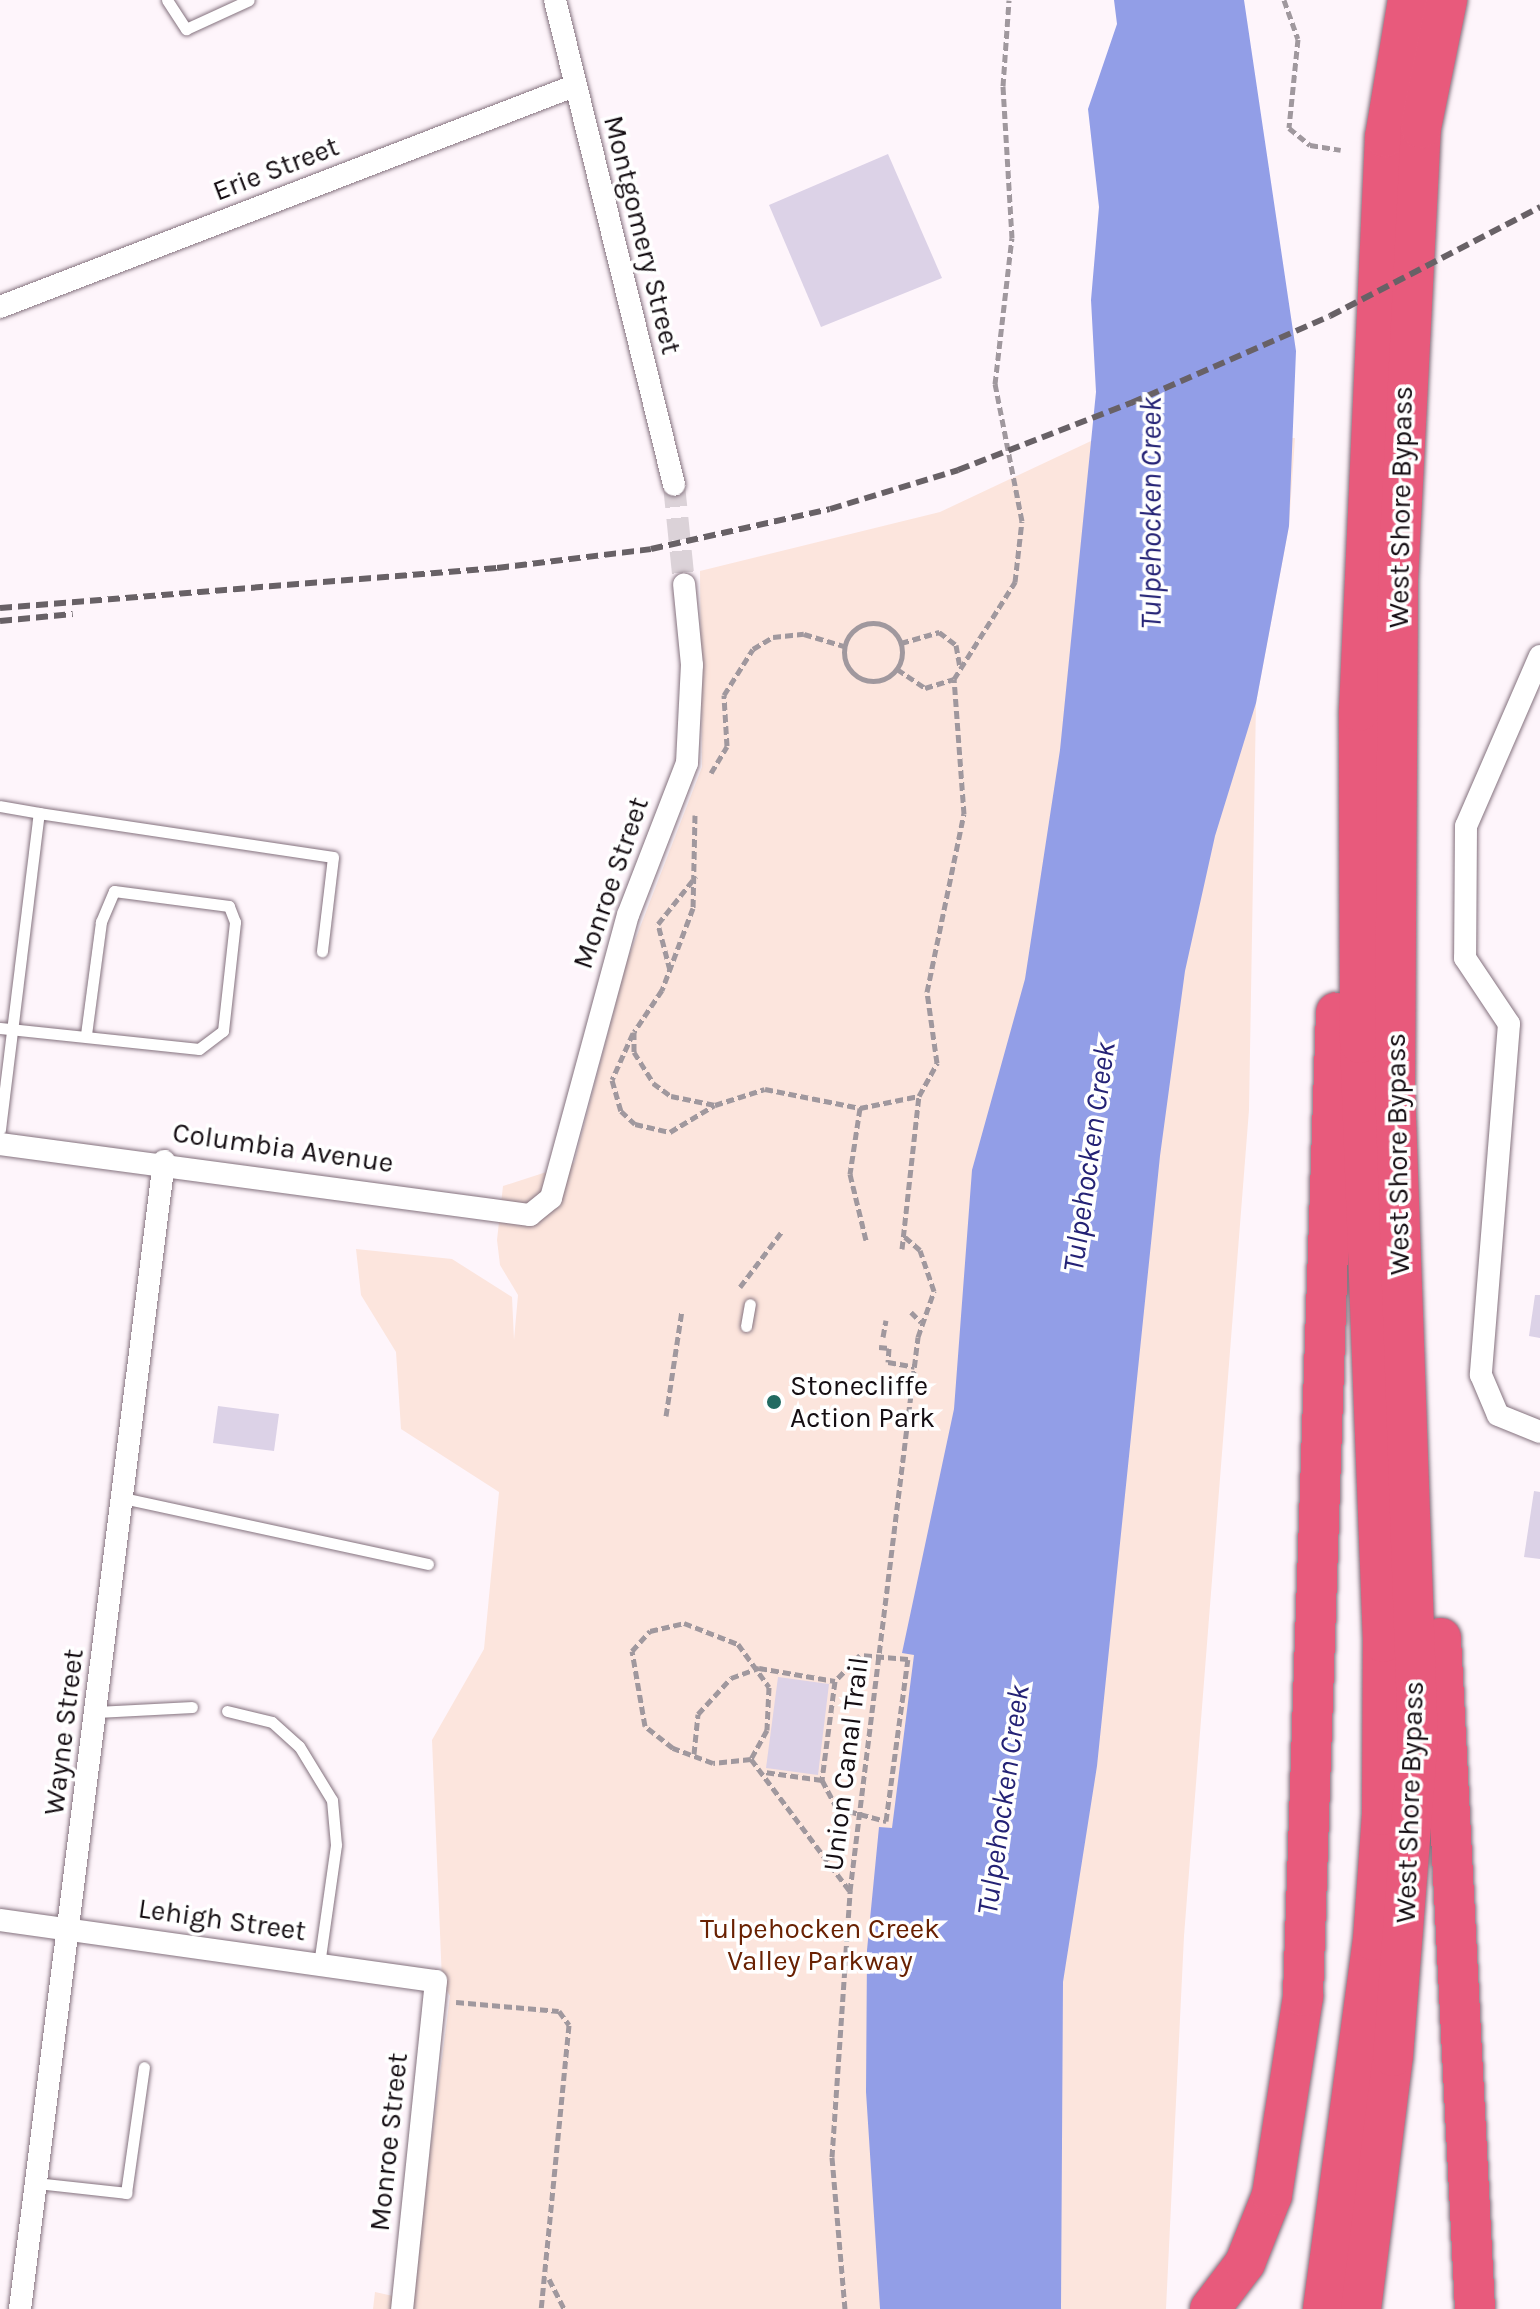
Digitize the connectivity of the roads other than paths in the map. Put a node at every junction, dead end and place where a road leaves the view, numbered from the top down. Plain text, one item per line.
1 (167, 0) edge
2 (249, 0) edge
3 (555, 0) edge
4 (1397, 0) edge
5 (1438, 3) edge
6 (574, 86) junction
7 (1388, 118) junction
8 (0, 307) edge
9 (1370, 426) junction
10 (674, 485) tunnel mouth
11 (684, 584) tunnel mouth
12 (1540, 656) edge
13 (0, 806) edge
14 (39, 813) junction
15 (322, 951) dead end
16 (13, 1026) junction
17 (0, 1028) edge
18 (86, 1035) junction
19 (0, 1129) edge
20 (0, 1144) edge
21 (164, 1161) junction
22 (551, 1198) joint
23 (750, 1304) dead end
24 (746, 1326) dead end
25 (1406, 1420) junction
26 (1540, 1432) edge
27 (123, 1498) junction
28 (428, 1564) dead end
29 (192, 1707) dead end
30 (227, 1711) dead end
31 (97, 1712) junction
32 (0, 1920) edge
33 (69, 1929) junction
34 (319, 1965) junction
35 (434, 1991) joint
36 (144, 2067) dead end
37 (36, 2183) junction
38 (20, 2309) edge
39 (402, 2309) edge
40 (1210, 2309) edge
41 (1323, 2309) edge
42 (1361, 2309) edge
43 (1475, 2309) edge

1 - 2 lane
3 - 6 street, Montgomery Street
4 - 7 highway
5 - 7 highway, West Shore Bypass
5 - 25 highway, West Shore Bypass
6 - 8 street, Erie Street
6 - 10 street, Montgomery Street
7 - 9 highway, West Shore Bypass
9 - 40 highway
9 - 41 highway, West Shore Bypass
11 - 22 street, Monroe Street
12 - 26 street
13 - 14 lane
14 - 15 lane
14 - 16 lane
16 - 17 lane
16 - 18 lane
16 - 19 lane
18 - 18 lane
20 - 21 street, Columbia Avenue
21 - 22 street, Columbia Avenue
21 - 27 street, Wayne Street
23 - 24 lane
25 - 42 highway, West Shore Bypass
25 - 43 highway
27 - 28 lane
27 - 31 street, Wayne Street
29 - 31 lane
30 - 34 lane
31 - 33 street, Wayne Street
32 - 33 street, Lehigh Street
33 - 34 street, Lehigh Street
33 - 37 street, Wayne Street
34 - 35 street, Lehigh Street
35 - 39 street, Monroe Street
36 - 37 lane
37 - 38 street, Wayne Street

